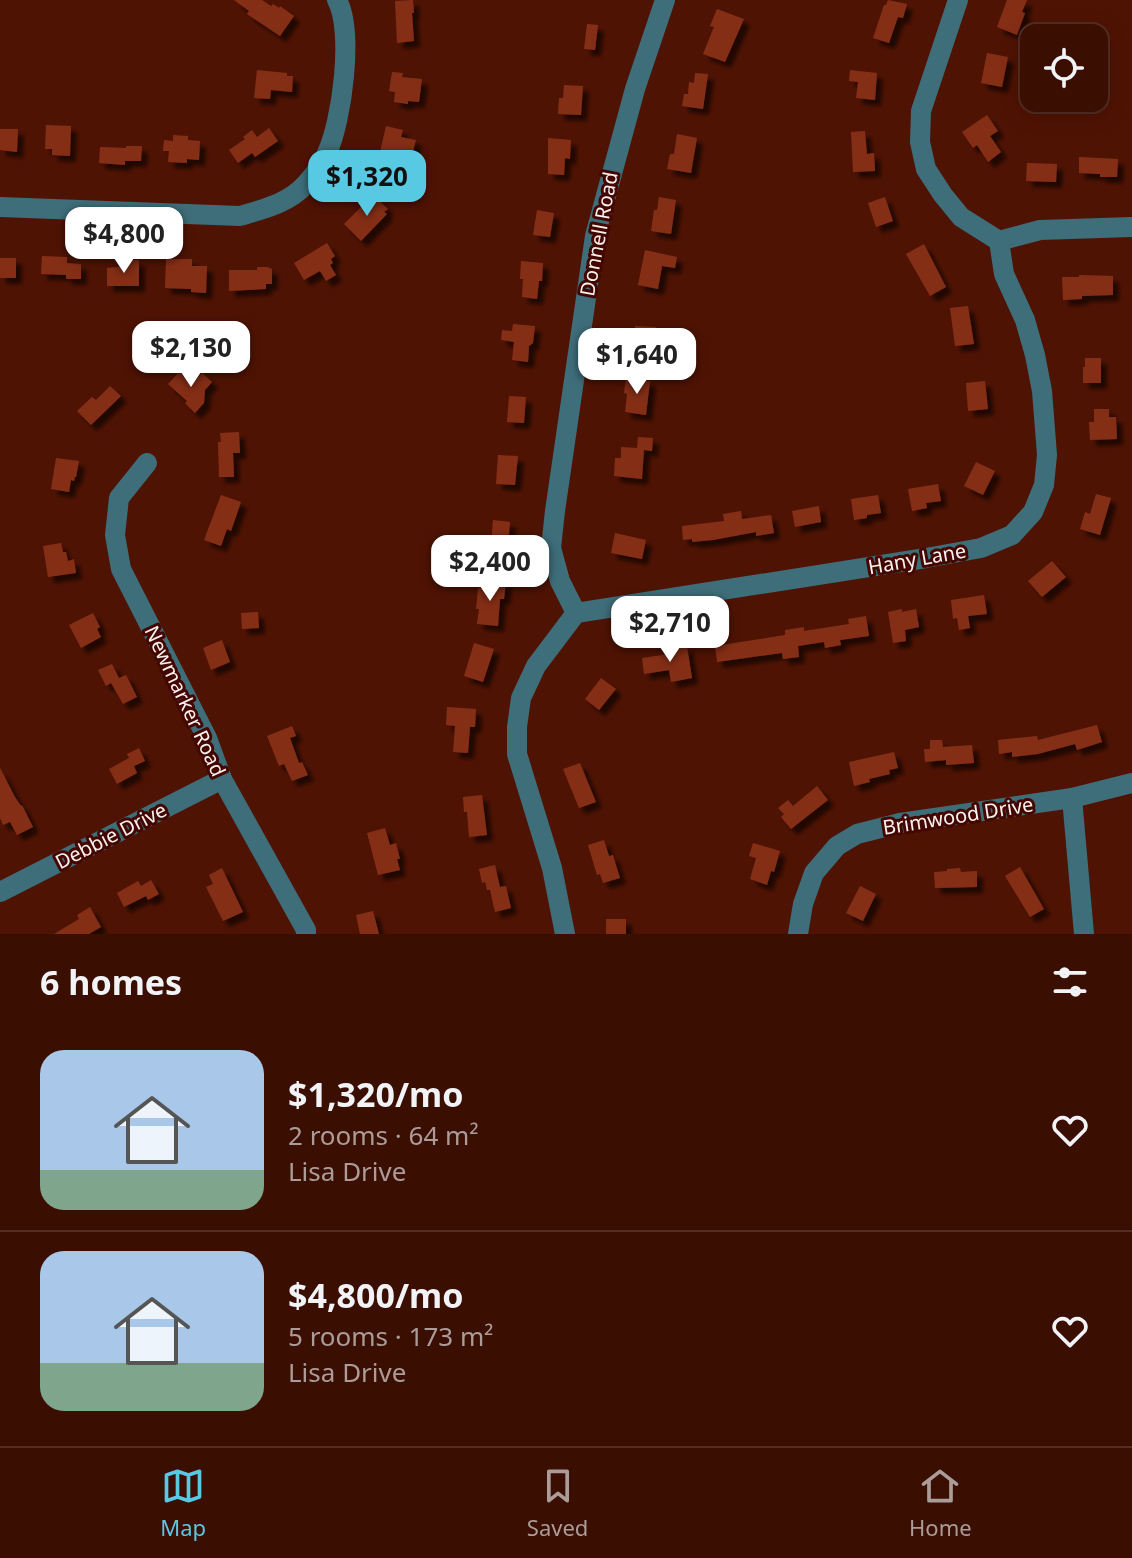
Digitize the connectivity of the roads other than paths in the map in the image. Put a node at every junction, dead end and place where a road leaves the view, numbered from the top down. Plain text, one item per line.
1 (337, 0) edge
2 (665, 0) edge
3 (958, 0) edge
4 (0, 207) edge
5 (1132, 227) edge
6 (999, 241) junction
7 (147, 463) dead end
8 (576, 613) junction
9 (222, 779) junction
10 (1132, 783) edge
11 (1072, 798) junction
12 (0, 892) edge
13 (306, 934) edge
14 (565, 934) edge
15 (798, 934) edge
16 (1084, 934) edge

1 - 4 street
2 - 8 street, Donnell Road
3 - 6 street
5 - 6 street
6 - 8 street, Hany Lane
7 - 9 street, Newmarker Road
8 - 14 street
9 - 12 street, Debbie Drive
9 - 13 street, Newmarker Road
10 - 11 street, Brimwood Drive
11 - 15 street, Brimwood Drive
11 - 16 street

